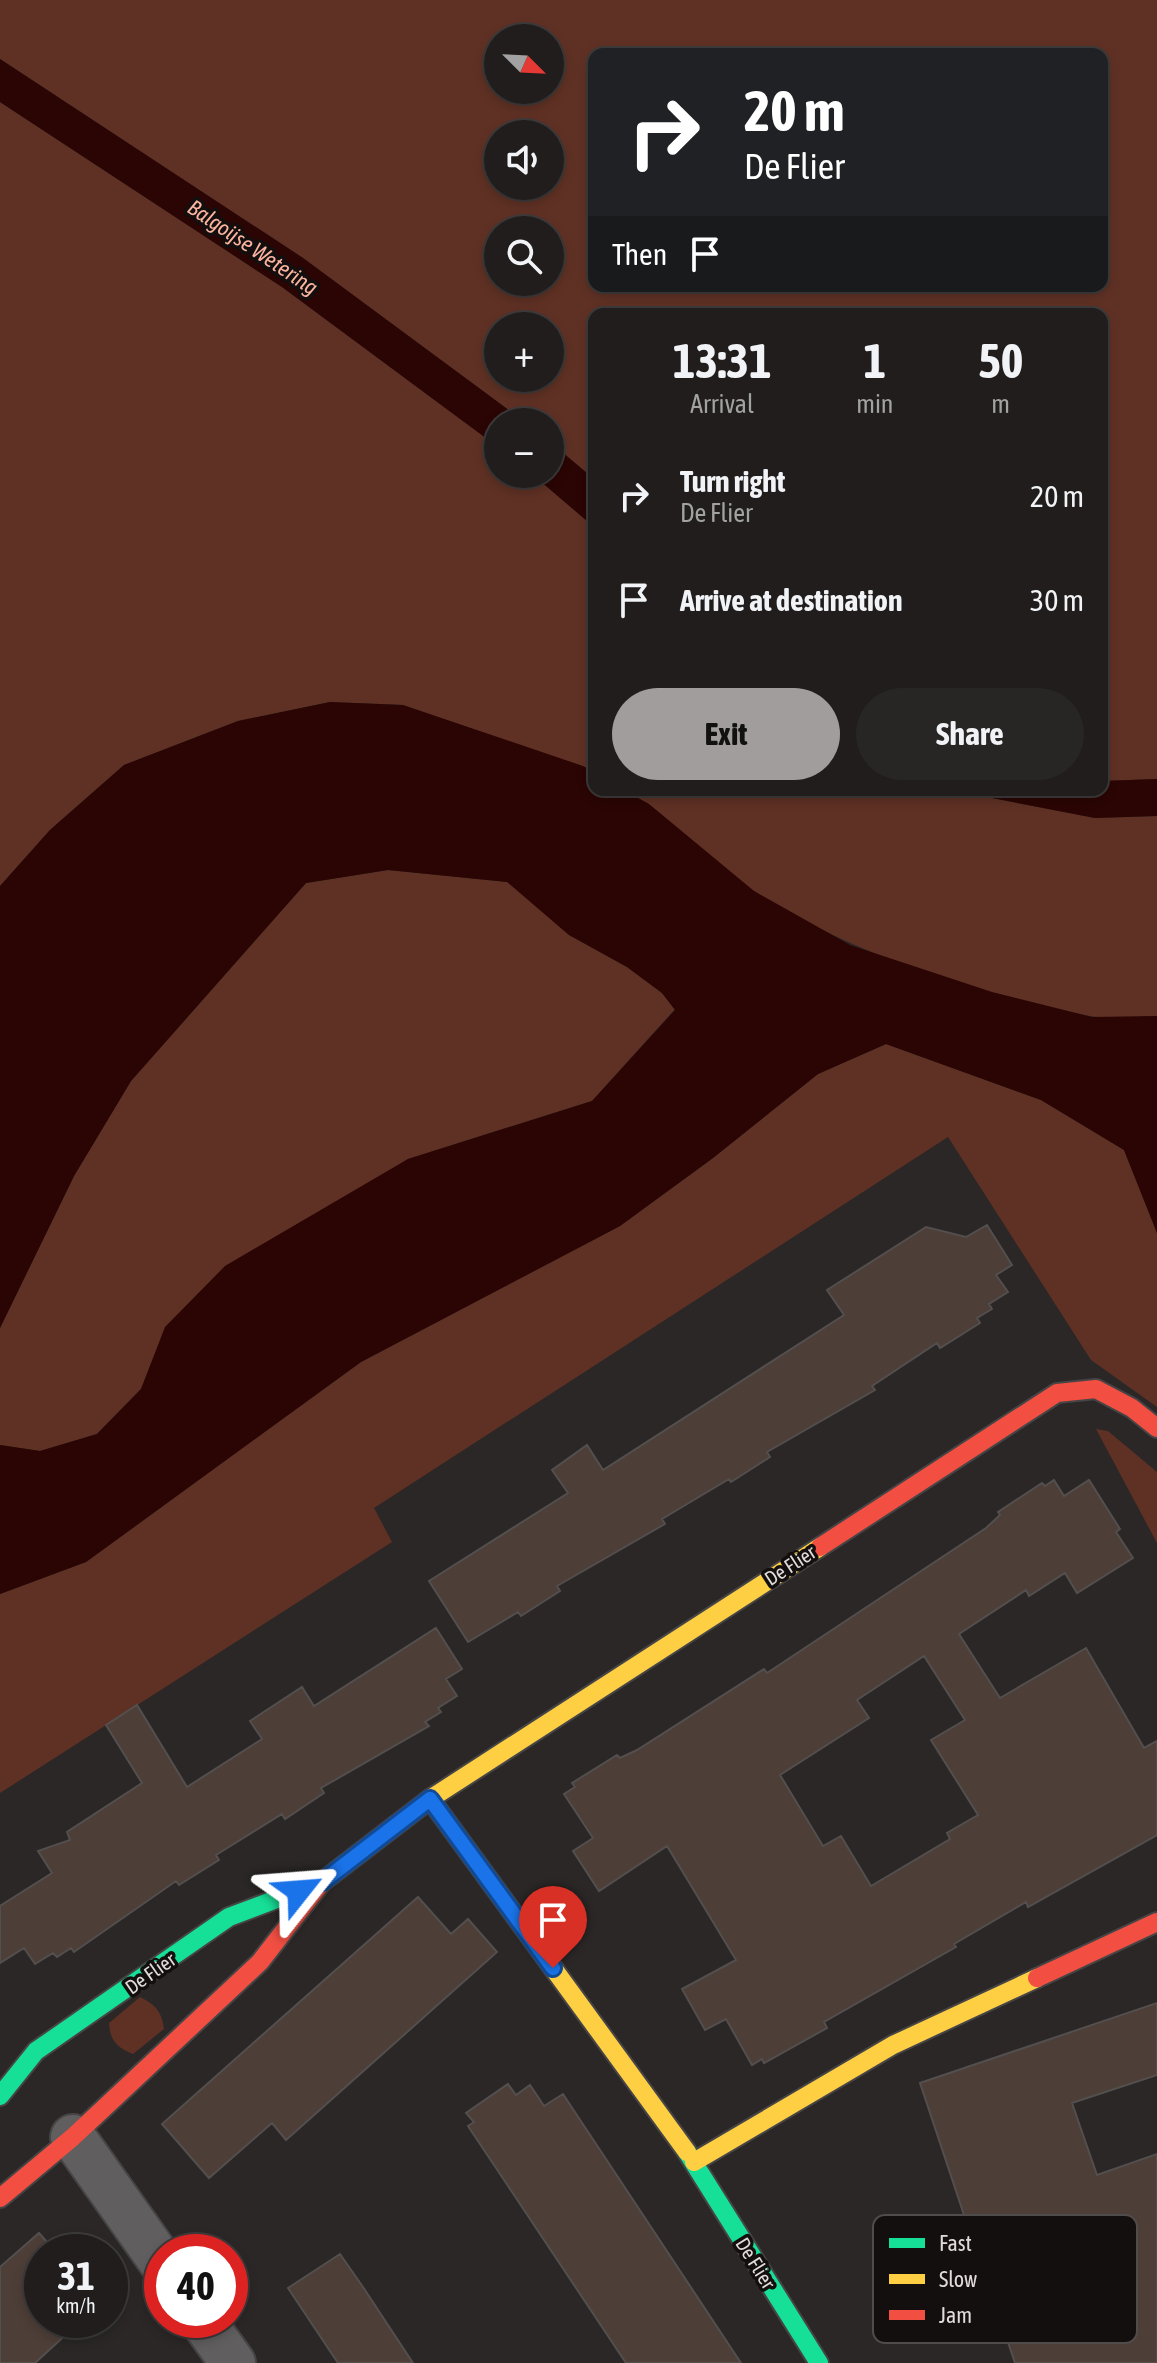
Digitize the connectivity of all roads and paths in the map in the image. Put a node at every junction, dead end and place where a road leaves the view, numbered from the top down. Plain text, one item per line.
1 (1157, 1428) edge
2 (430, 1799) junction
3 (322, 1882) junction
4 (1157, 1922) edge
5 (0, 2096) edge
6 (73, 2137) junction
7 (694, 2162) junction
8 (0, 2198) edge
9 (144, 2238) edge
10 (215, 2338) edge
11 (233, 2363) edge
12 (819, 2363) edge

1 - 2 street, De Flier
2 - 3 street, De Flier
2 - 7 street, De Flier
3 - 5 street, De Flier
3 - 6 street, De Flier
4 - 7 street
6 - 8 street, De Flier
6 - 9 street
7 - 12 street, De Flier
10 - 11 street

